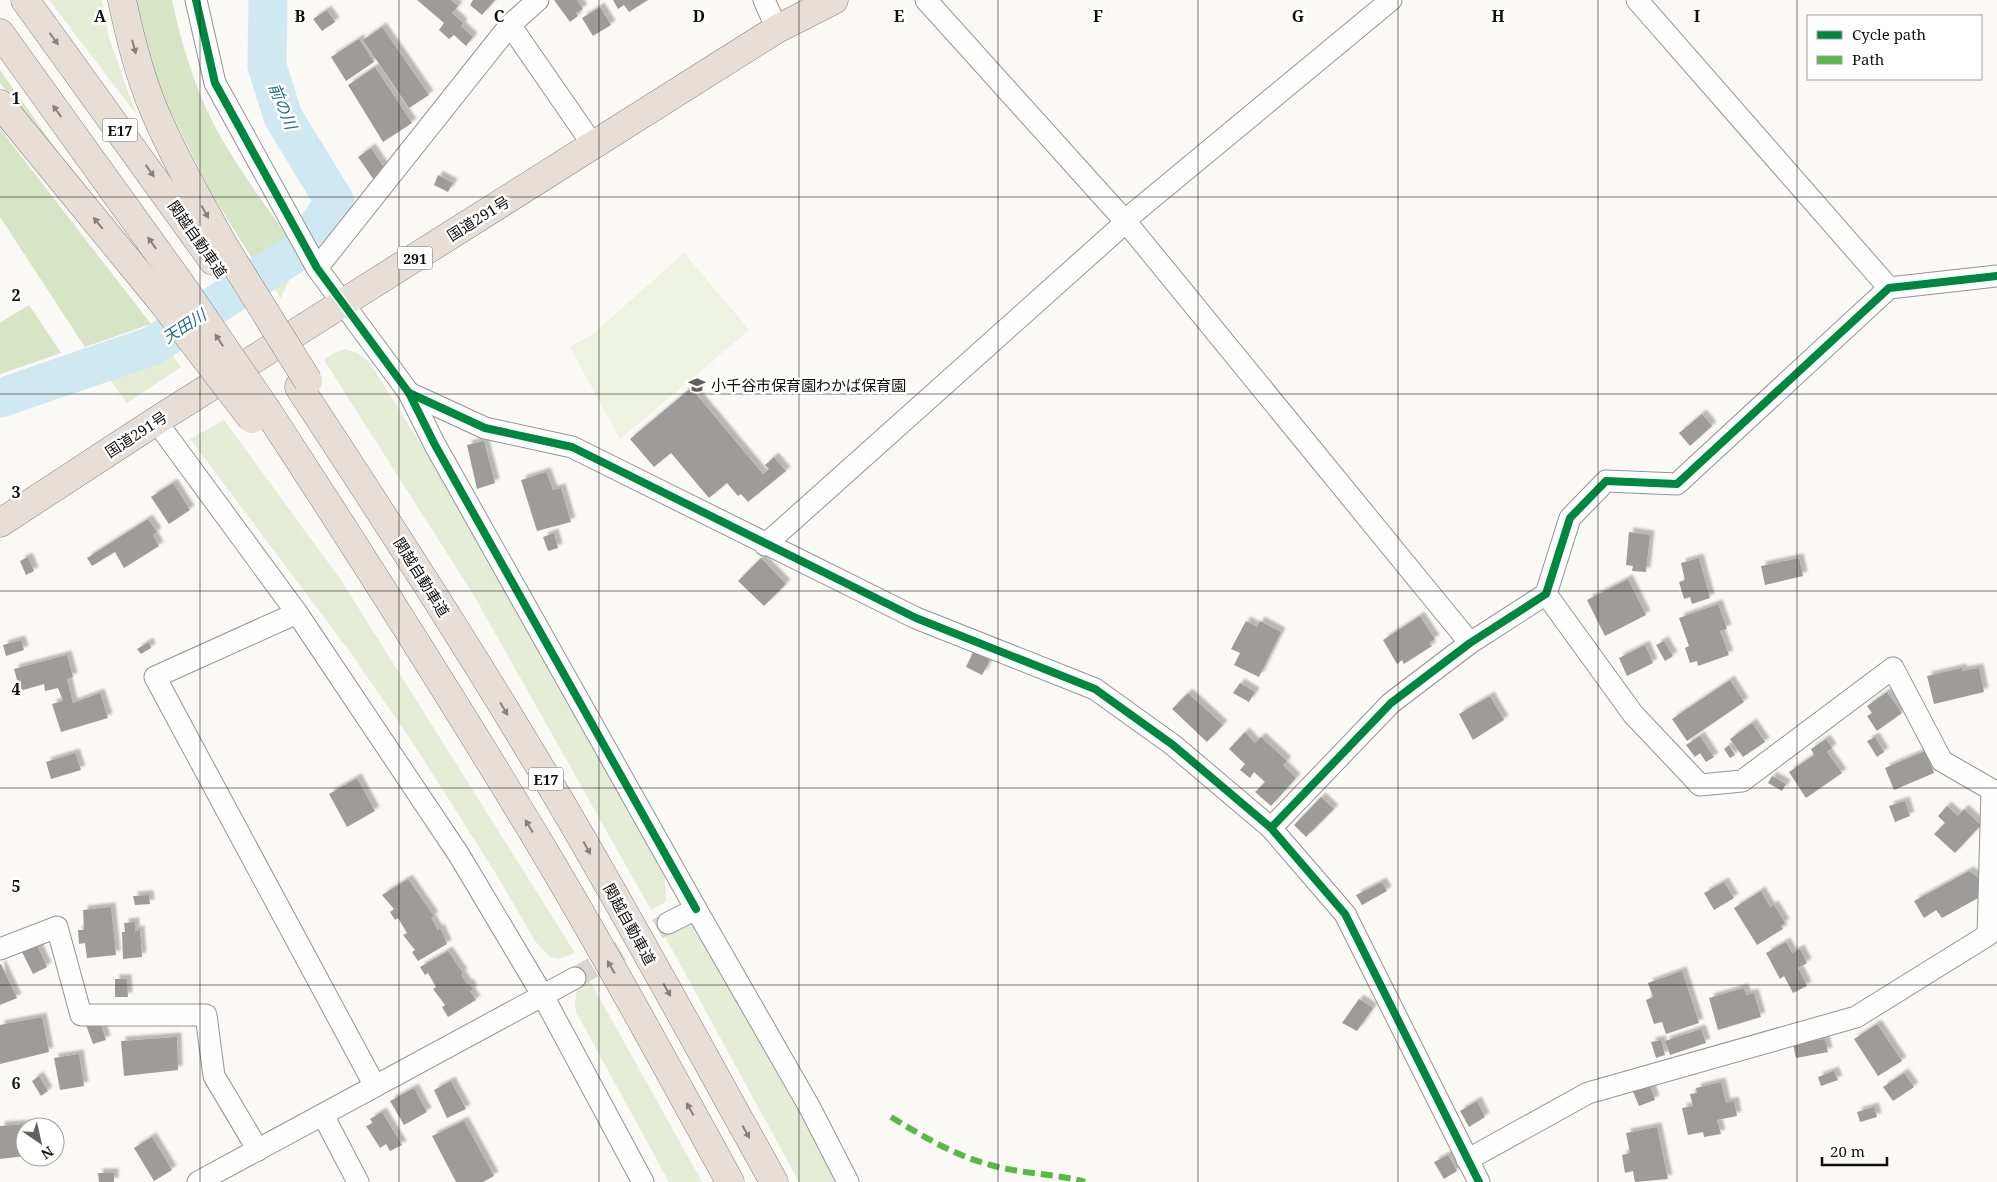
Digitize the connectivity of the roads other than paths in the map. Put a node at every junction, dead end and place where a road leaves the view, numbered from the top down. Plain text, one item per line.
1 (25, 0) edge
2 (122, 0) edge
3 (196, 0) edge
4 (538, 0) edge
5 (764, 0) edge
6 (834, 0) edge
7 (926, 0) edge
8 (1392, 0) edge
9 (1637, 0) edge
10 (510, 25) junction
11 (777, 29) junction
12 (0, 33) edge
13 (0, 104) edge
14 (593, 145) junction
15 (1125, 222) junction
16 (218, 253) junction
17 (317, 268) junction
18 (1997, 276) edge
19 (1889, 288) junction
20 (171, 292) junction
21 (344, 303) junction
22 (409, 393) junction
23 (156, 421) junction
24 (0, 523) edge
25 (766, 545) junction
26 (1546, 594) junction
27 (297, 613) junction
28 (1470, 644) junction
29 (1995, 789) edge
30 (1271, 828) junction
31 (696, 909) junction
32 (668, 923) tunnel mouth
33 (0, 949) edge
34 (575, 978) tunnel mouth
35 (543, 996) junction
36 (375, 1086) junction
37 (322, 1115) junction
38 (258, 1150) junction
39 (1468, 1160) junction
40 (198, 1182) edge
41 (358, 1182) edge
42 (643, 1182) edge
43 (730, 1182) edge
44 (774, 1182) edge
45 (848, 1182) edge
46 (1479, 1182) edge

1 -> 16 highway, 関越自動車道 / E17
2 -> 16 highway
3 - 17 street
4 - 10 street
5 - 11 street
6 - 11 highway, 国道291号 / 291
7 - 15 street
8 - 15 street
9 - 19 street
10 - 14 street
10 - 17 street
11 - 14 highway, 国道291号 / 291
20 -> 12 highway, E17
20 -> 13 highway
14 - 21 highway, 国道291号 / 291
15 - 25 street
15 - 28 street
16 -> 44 highway, 関越自動車道 / E17
17 - 21 street
18 - 19 street
19 - 26 street
43 -> 20 highway, E17, bridge
21 - 22 street
21 - 23 highway, 国道291号 / 291
22 - 25 street
22 - 31 street
23 - 24 highway, 国道291号 / 291
23 - 27 street
25 - 30 street
26 - 28 street
26 - 29 street
27 - 35 street
27 - 36 street
28 - 30 street
29 - 39 street
30 - 39 street
31 - 32 street
31 - 45 street
33 - 38 street
34 - 35 street
35 - 36 street
35 - 42 street
36 - 37 street
37 - 38 street
37 - 41 street
38 - 40 street
39 - 46 street

